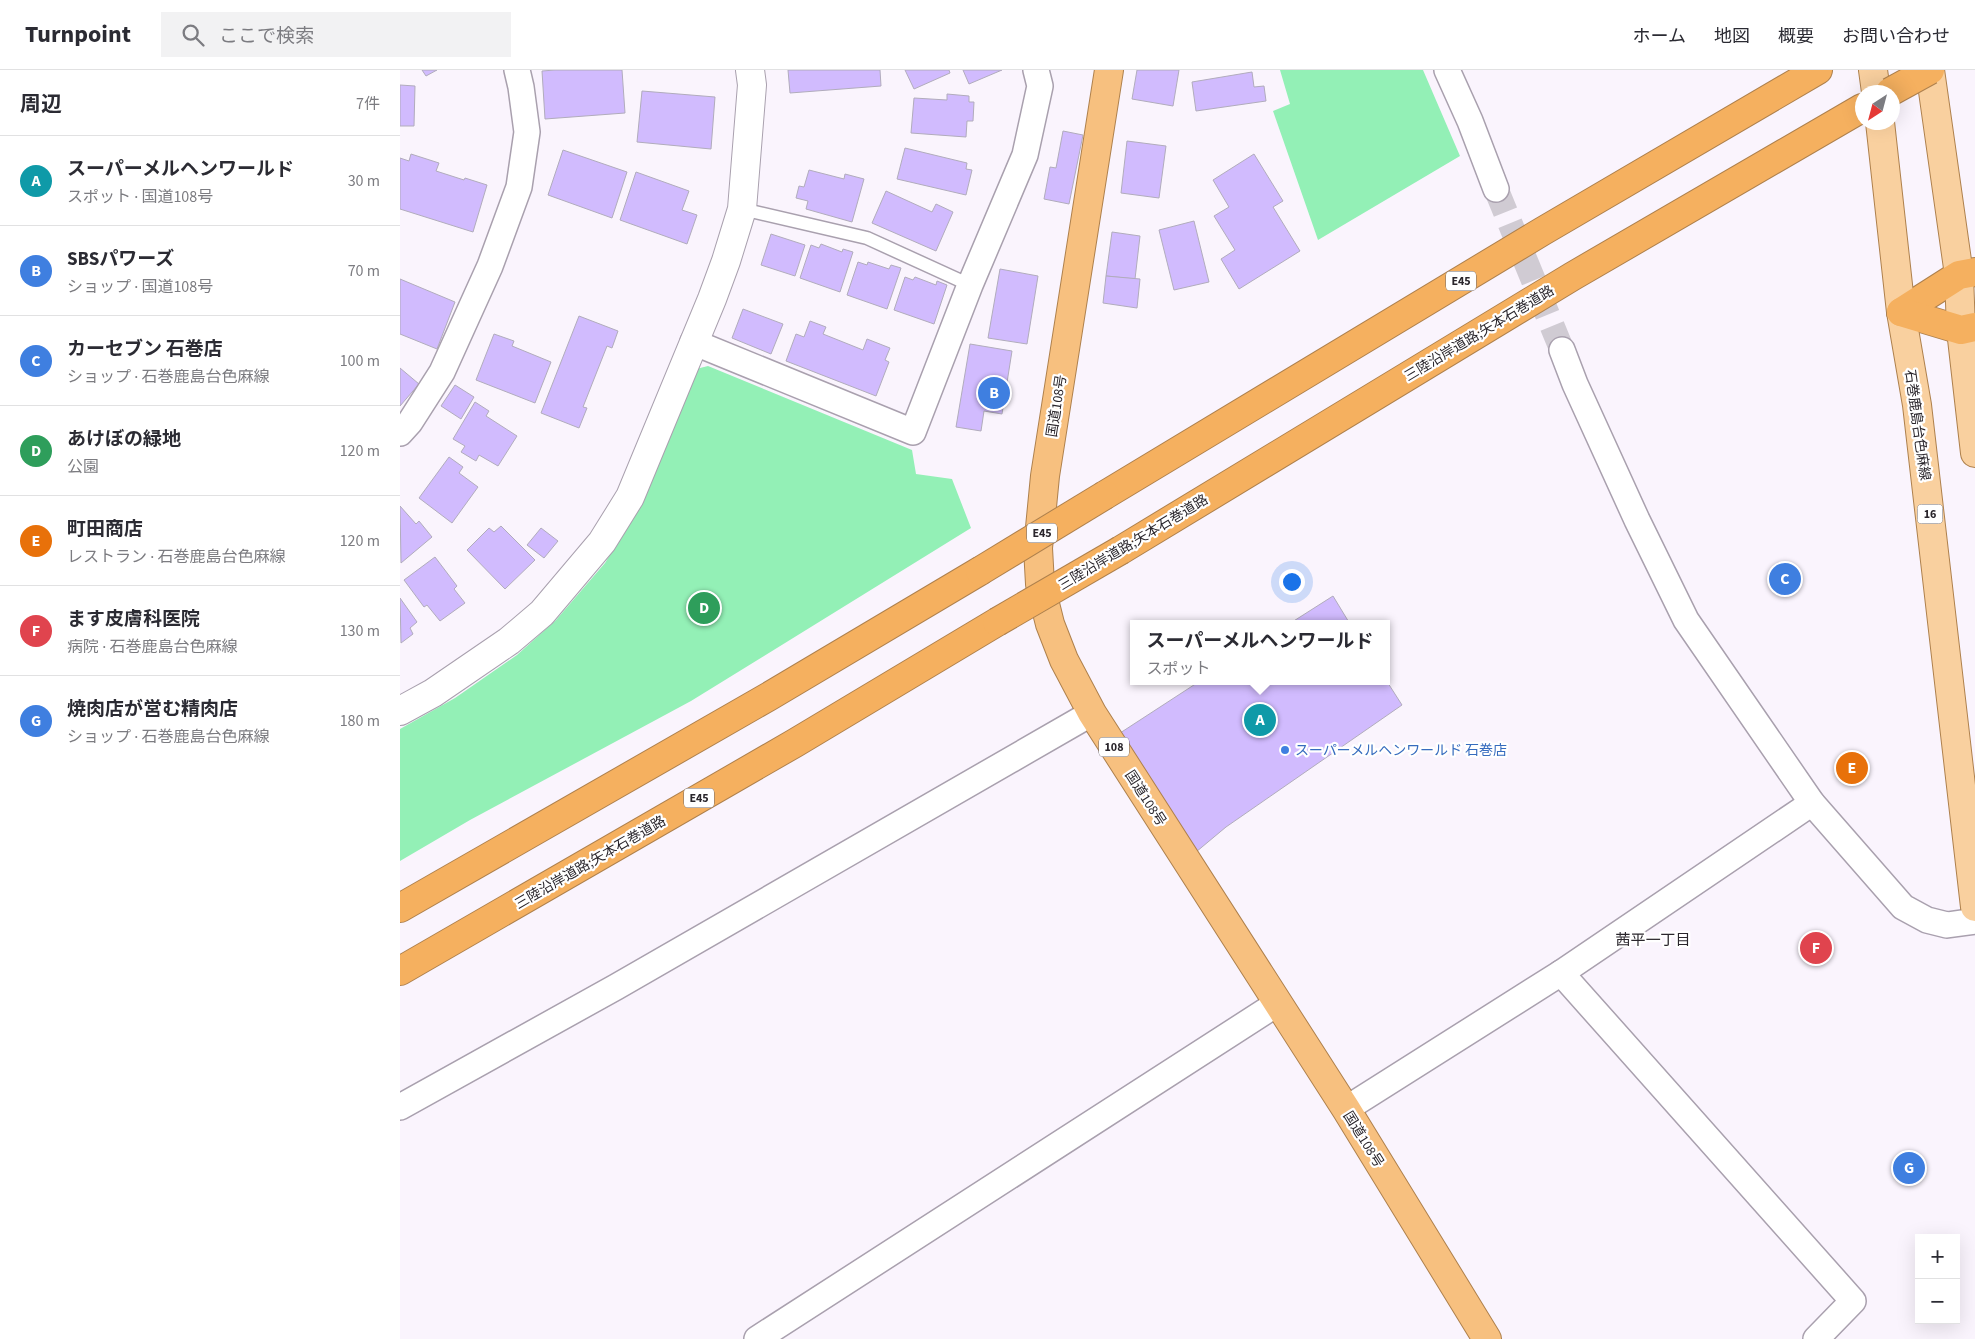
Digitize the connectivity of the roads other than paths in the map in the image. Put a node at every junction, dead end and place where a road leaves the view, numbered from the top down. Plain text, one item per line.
1 (517, 70) edge
2 (750, 70) edge
3 (1036, 70) edge
4 (1109, 70) edge
5 (1447, 70) edge
6 (1818, 70) edge
7 (1874, 70) edge
8 (1930, 70) edge
9 (1875, 85) edge
10 (1900, 86) edge
11 (1855, 112) edge
12 (1881, 130) edge
13 (1496, 189) tunnel mouth
14 (742, 209) junction
15 (1967, 273) edge
16 (970, 285) junction
17 (1901, 312) junction
18 (1968, 328) edge
19 (693, 342) junction
20 (1562, 350) tunnel mouth
21 (400, 433) edge
22 (1975, 453) edge
23 (400, 711) edge
24 (1092, 713) junction
25 (1812, 803) junction
26 (1975, 907) edge
27 (400, 908) edge
28 (1975, 921) edge
29 (400, 971) edge
30 (1562, 973) junction
31 (1278, 1003) junction
32 (400, 1107) edge
33 (1346, 1109) junction
34 (757, 1339) edge
35 (1487, 1339) edge
36 (1816, 1339) edge

1 - 21 street
2 - 14 street
3 - 16 street
4 - 24 highway, 国道108号 / 108
5 - 13 street
6 - 27 highway, E45, bridge
7 - 9 main road
8 - 10 highway, bridge
8 - 15 main road
11 - 29 highway, 三陸沿岸道路;矢本石巻道路 / E45, bridge
12 - 17 main road, 石巻鹿島台色麻線 / 16
14 - 16 lane
14 - 19 street
15 - 17 highway
15 - 18 main road
16 - 19 street
17 - 18 highway
17 - 26 main road, 石巻鹿島台色麻線 / 16
18 - 22 main road
19 - 23 street
20 - 25 street
24 - 31 highway, 国道108号 / 108
24 - 32 street
25 - 28 street
25 - 30 street
30 - 33 street
30 - 36 street
31 - 33 highway, 国道108号 / 108
31 - 34 street
33 - 35 highway, 国道108号 / 108

